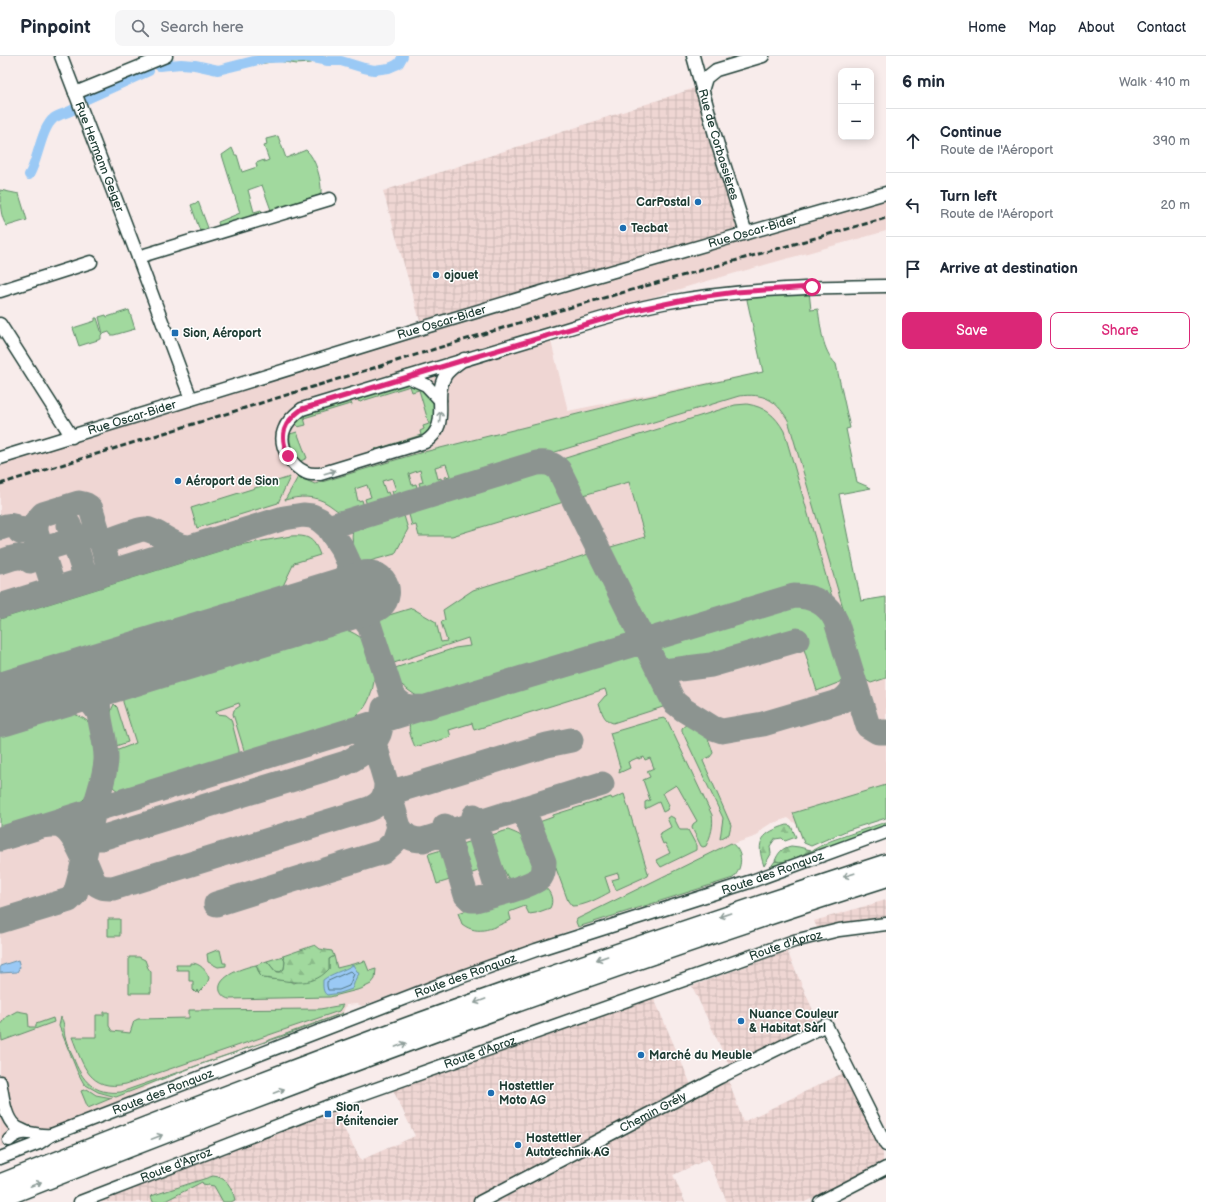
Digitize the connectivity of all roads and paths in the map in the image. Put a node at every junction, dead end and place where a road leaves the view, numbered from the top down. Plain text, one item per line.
1 (60, 56) edge
2 (166, 56) edge
3 (763, 56) edge
4 (693, 57) edge
5 (716, 70) junction
6 (702, 91) junction
7 (75, 93) junction
8 (886, 193) edge
9 (330, 198) dead end
10 (746, 233) junction
11 (138, 257) junction
12 (91, 262) dead end
13 (886, 286) edge
14 (0, 291) edge
15 (0, 324) edge
16 (464, 360) junction
17 (408, 377) junction
18 (191, 399) junction
19 (440, 400) junction
20 (72, 437) junction
21 (0, 458) edge
22 (886, 832) edge
23 (886, 863) edge
24 (886, 878) edge
25 (886, 924) edge
26 (0, 1082) edge
27 (10, 1120) junction
28 (26, 1132) junction
29 (51, 1135) junction
30 (10, 1140) junction
31 (886, 1145) edge
32 (3, 1156) edge
33 (886, 1168) edge
34 (0, 1183) edge
35 (0, 1199) edge
36 (80, 1202) edge
37 (480, 1202) edge
38 (820, 1202) edge

1 - 7 street, Rue Hermann Geiger
2 - 7 street
3 - 5 street
4 - 5 street
4 - 6 street, Rue de Corbassières
5 - 6 street
6 - 10 street, Rue de Corbassières
7 - 11 street, Rue Hermann Geiger
8 - 10 street, Rue Oscar-Bider
9 - 11 street
10 - 18 street, Rue Oscar-Bider
11 - 18 street, Rue Hermann Geiger
12 - 14 street
13 - 16 street
15 - 20 street
16 - 17 street
16 - 19 street
17 - 19 street
17 -> 19 street
18 - 20 street, Rue Oscar-Bider
20 - 21 street, Rue Oscar-Bider
22 - 29 street, Route des Ronquoz
23 -> 34 highway
35 -> 24 highway
25 - 36 street, Route d'Aproz
26 - 27 street
27 - 28 street
27 - 30 street
28 - 29 street, Route des Ronquoz
28 - 30 street
28 - 32 street
29 - 32 street, Route des Ronquoz
30 - 32 street
31 - 37 street, Chemin Grély
33 - 38 street

